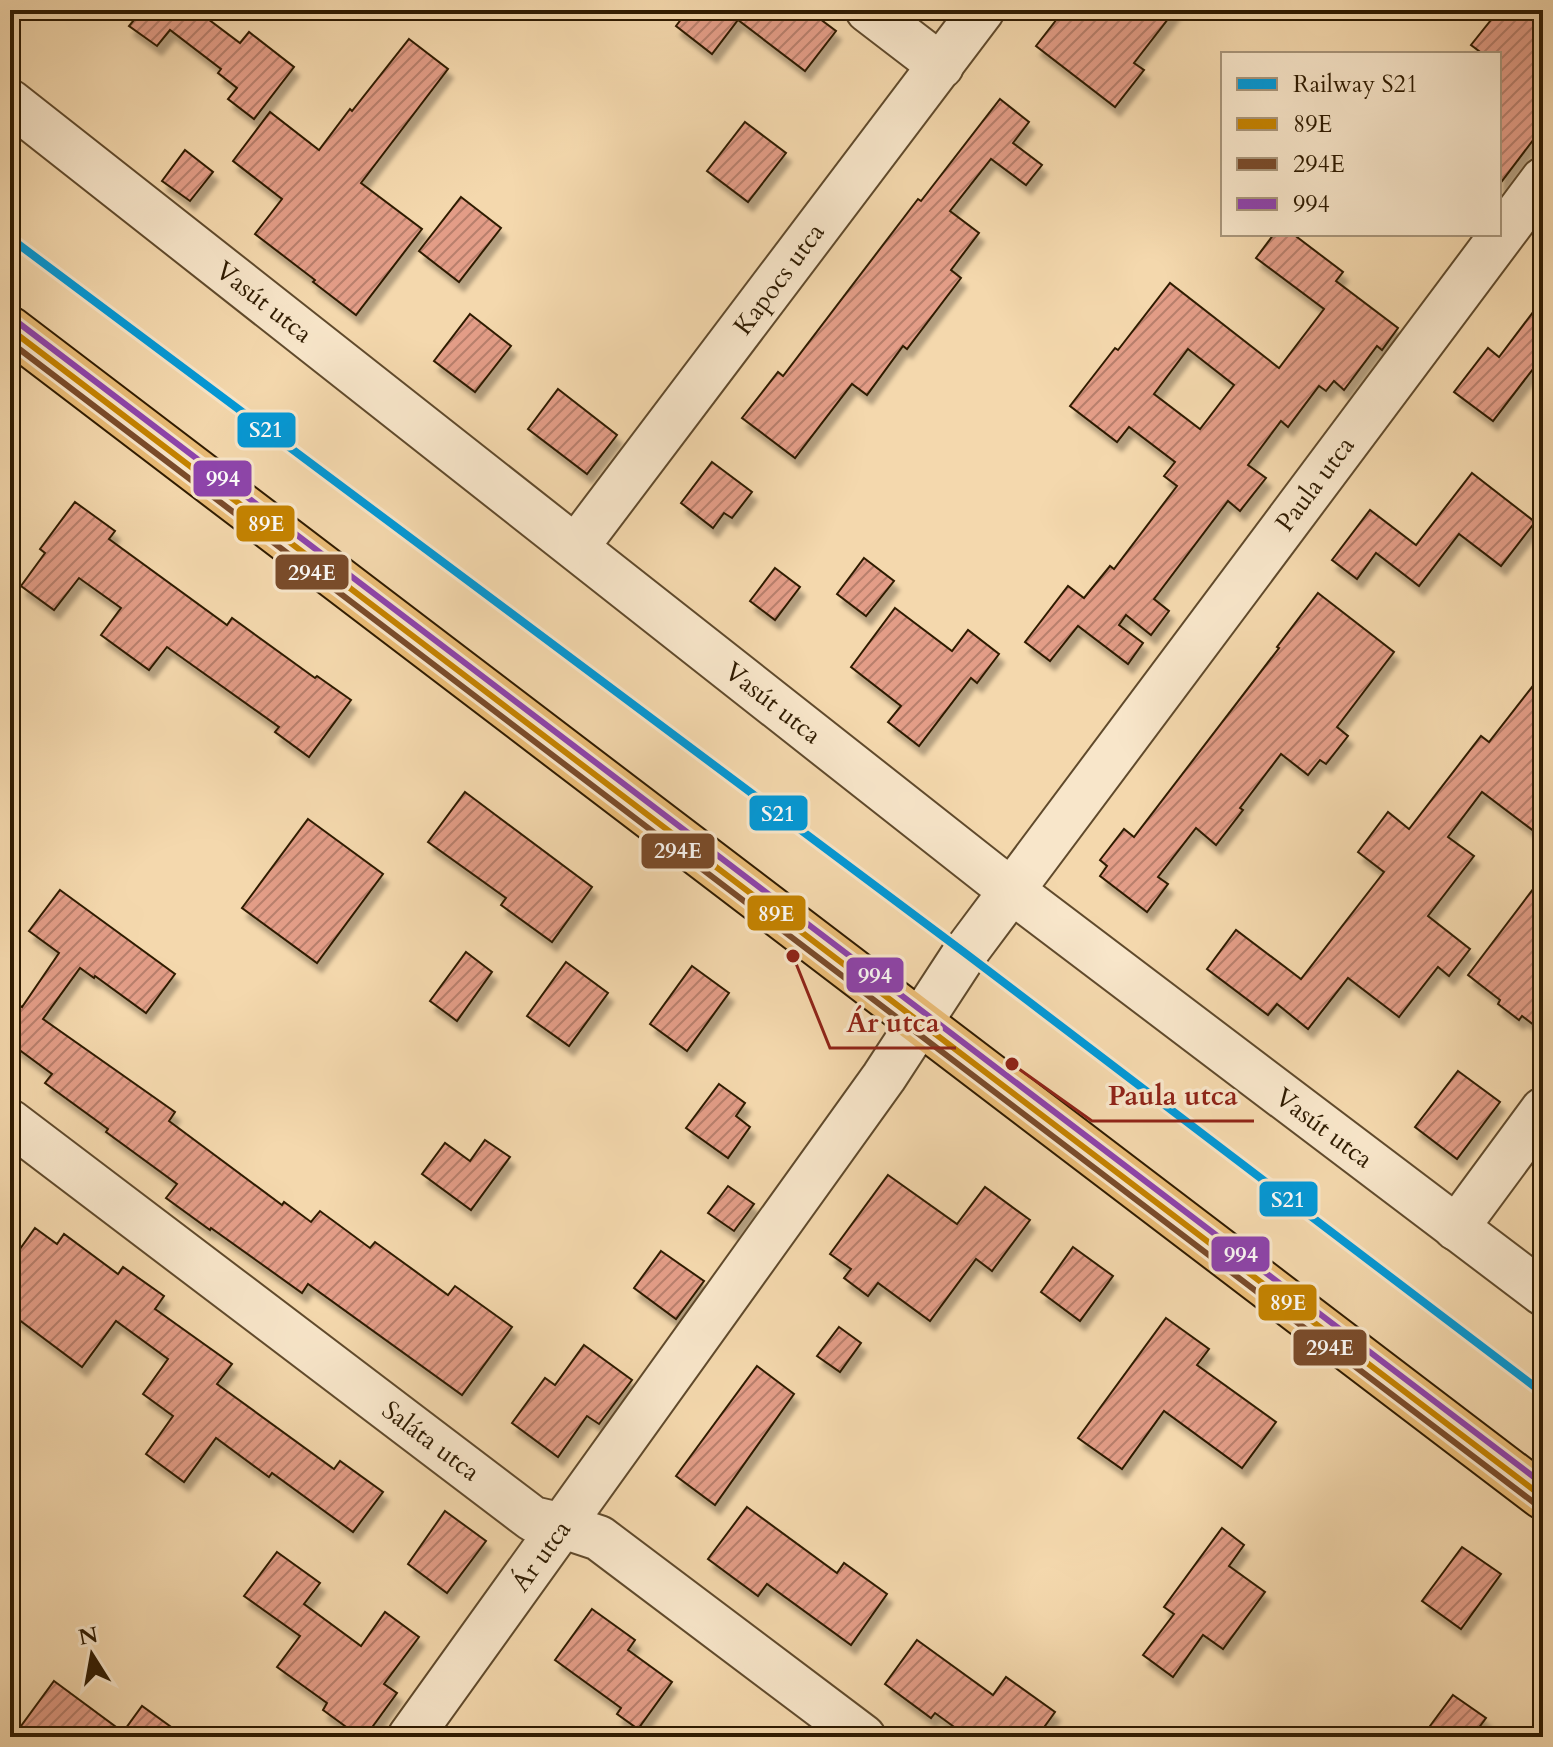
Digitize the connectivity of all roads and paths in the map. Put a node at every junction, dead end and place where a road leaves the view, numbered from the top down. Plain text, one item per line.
1 (868, 10) edge
2 (982, 10) edge
3 (941, 66) junction
4 (10, 102) edge
5 (1543, 180) edge
6 (10, 329) edge
7 (576, 547) junction
8 (1011, 890) junction
9 (919, 1023) junction
10 (1543, 1110) edge
11 (10, 1122) edge
12 (1456, 1228) junction
13 (1543, 1293) edge
14 (1543, 1497) edge
15 (563, 1526) junction
16 (410, 1737) edge
17 (863, 1737) edge

1 - 3 street
2 - 3 street, Kapocs utca
3 - 7 street, Kapocs utca
4 - 7 street, Vasút utca
5 - 8 street, Paula utca
6 - 9 main road
7 - 8 street, Vasút utca
8 - 9 street, Paula utca
8 - 12 street, Vasút utca
9 - 14 main road
9 - 15 street, Ár utca
10 - 12 street
11 - 15 street, Saláta utca
12 - 13 street, Vasút utca
15 - 16 street, Ár utca
15 - 17 street, Saláta utca

